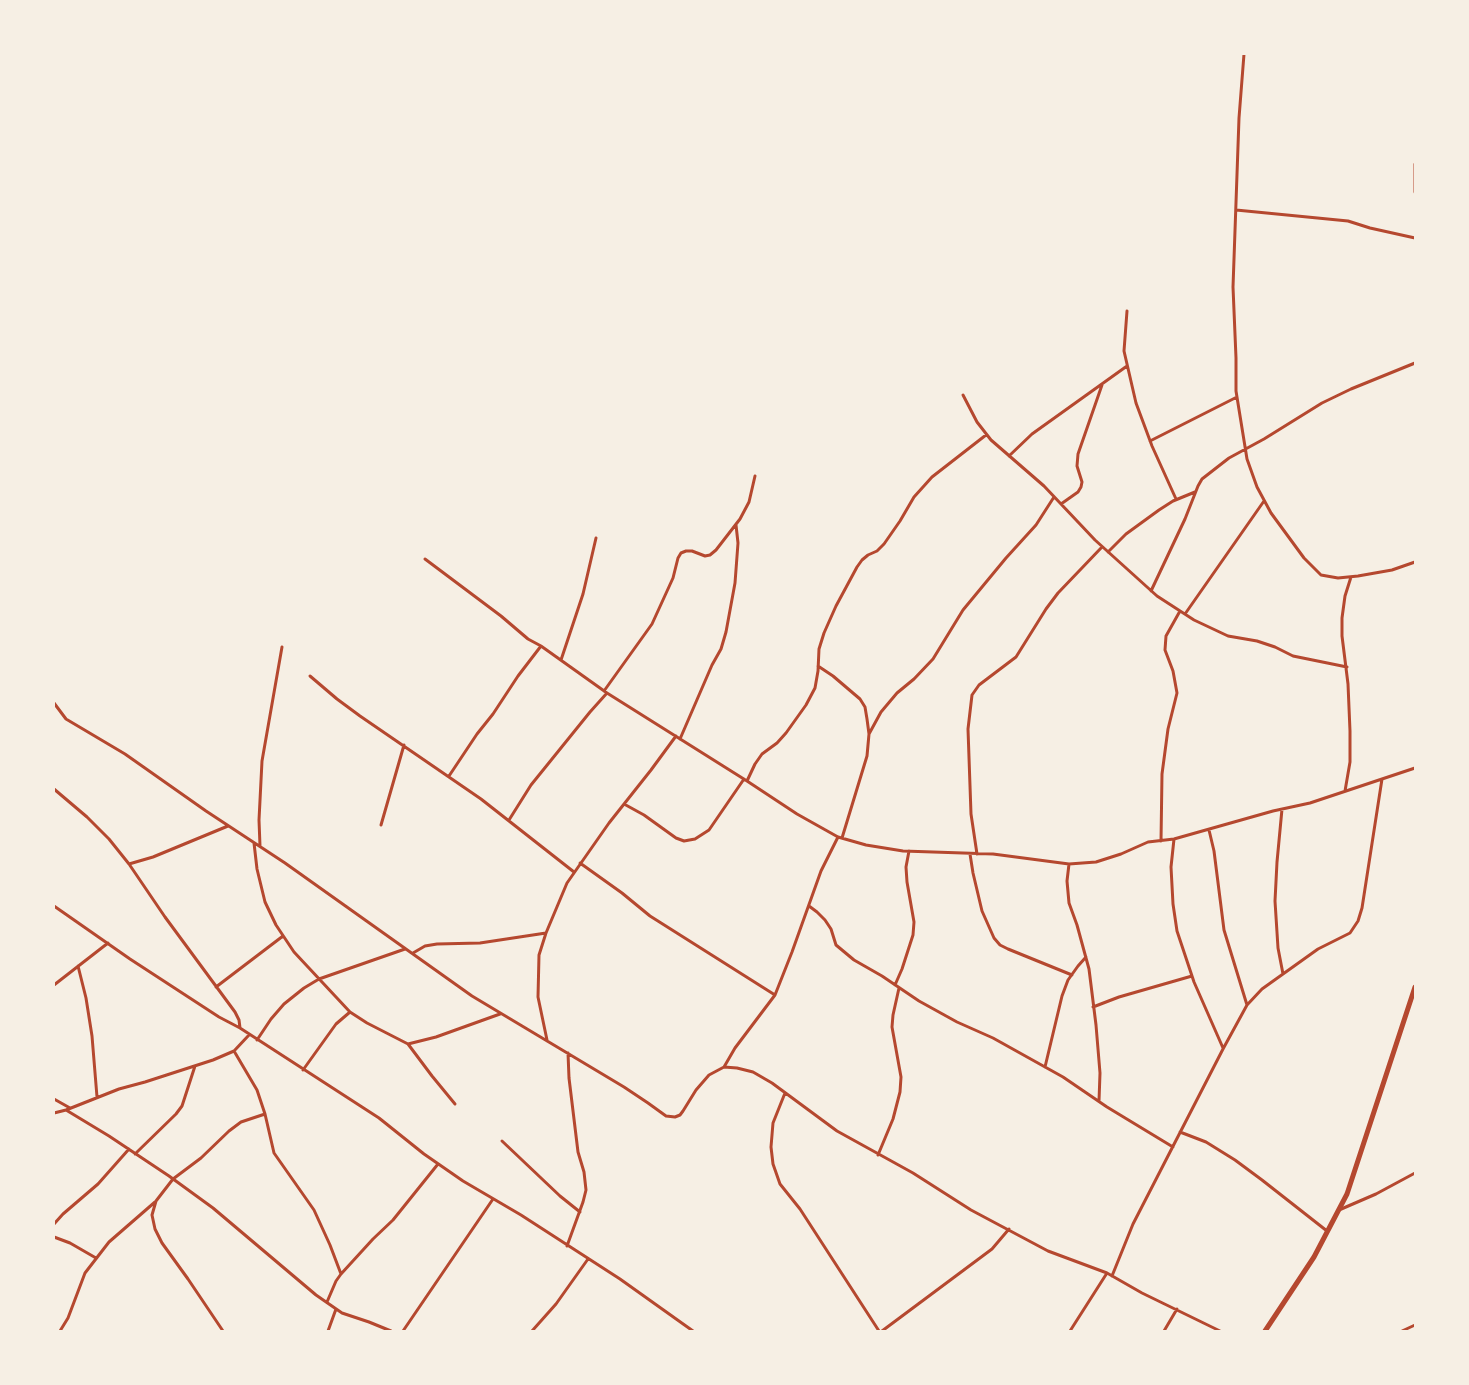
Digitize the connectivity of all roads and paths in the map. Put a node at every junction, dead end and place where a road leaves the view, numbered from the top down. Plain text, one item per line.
1 (1244, 54) edge
2 (1415, 164) edge
3 (1415, 192) edge
4 (1236, 210) junction
5 (1415, 238) edge
6 (1127, 311) dead end
7 (1415, 363) edge
8 (1128, 366) junction
9 (1102, 385) junction
10 (963, 395) dead end
11 (1237, 397) junction
12 (986, 434) junction
13 (1150, 440) junction
14 (1245, 450) junction
15 (1009, 456) junction
16 (755, 476) dead end
17 (1196, 491) junction
18 (1054, 497) junction
19 (1176, 499) junction
20 (1264, 501) junction
21 (1061, 504) junction
22 (736, 525) junction
23 (596, 538) dead end
24 (1102, 547) junction
25 (1108, 552) junction
26 (425, 559) dead end
27 (1415, 562) edge
28 (1351, 577) junction
29 (1151, 591) junction
30 (1180, 611) junction
31 (1185, 614) junction
32 (541, 646) junction
33 (282, 647) dead end
34 (561, 660) junction
35 (818, 666) junction
36 (1346, 667) junction
37 (310, 676) dead end
38 (606, 692) junction
39 (54, 703) edge
40 (869, 734) junction
41 (676, 736) junction
42 (680, 739) junction
43 (404, 745) junction
44 (1415, 768) edge
45 (450, 776) junction
46 (1382, 779) junction
47 (746, 780) junction
48 (54, 789) edge
49 (1346, 791) junction
50 (624, 804) junction
51 (1282, 809) junction
52 (508, 820) junction
53 (381, 825) dead end
54 (228, 826) junction
55 (1209, 830) junction
56 (840, 838) junction
57 (1174, 839) junction
58 (1161, 841) junction
59 (254, 843) junction
60 (260, 847) junction
61 (909, 851) junction
62 (970, 854) junction
63 (977, 854) junction
64 (580, 863) junction
65 (129, 864) junction
66 (1069, 864) junction
67 (574, 872) junction
68 (54, 906) edge
69 (808, 906) junction
70 (546, 933) junction
71 (283, 936) junction
72 (108, 943) junction
73 (406, 949) junction
74 (413, 954) junction
75 (1086, 957) junction
76 (78, 966) junction
77 (1283, 974) junction
78 (1072, 975) junction
79 (1192, 976) junction
80 (319, 979) junction
81 (54, 986) edge
82 (216, 987) junction
83 (897, 987) junction
84 (1415, 987) edge
85 (774, 995) junction
86 (1414, 995) edge
87 (1247, 1005) junction
88 (1093, 1007) junction
89 (350, 1012) junction
90 (500, 1013) junction
91 (240, 1028) junction
92 (249, 1035) junction
93 (258, 1040) junction
94 (547, 1040) junction
95 (408, 1044) junction
96 (1223, 1049) junction
97 (234, 1051) junction
98 (568, 1053) junction
99 (195, 1066) junction
100 (724, 1067) junction
101 (1045, 1067) junction
102 (303, 1070) junction
103 (785, 1093) junction
104 (97, 1097) junction
105 (54, 1099) edge
106 (1099, 1101) junction
107 (455, 1104) dead end
108 (71, 1108) junction
109 (66, 1110) junction
110 (54, 1113) edge
111 (265, 1114) junction
112 (1180, 1132) junction
113 (502, 1140) dead end
114 (1173, 1147) junction
115 (129, 1149) junction
116 (135, 1154) junction
117 (878, 1154) junction
118 (438, 1164) junction
119 (1415, 1173) edge
120 (173, 1180) junction
121 (493, 1198) junction
122 (156, 1200) junction
123 (1338, 1210) junction
124 (580, 1212) junction
125 (54, 1224) edge
126 (1009, 1229) junction
127 (1327, 1231) junction
128 (54, 1237) edge
129 (568, 1246) junction
130 (96, 1258) junction
131 (588, 1259) junction
132 (1107, 1273) junction
133 (341, 1274) junction
134 (1112, 1276) junction
135 (327, 1302) junction
136 (336, 1309) junction
137 (1177, 1309) junction
138 (1415, 1325) edge
139 (60, 1331) edge
140 (223, 1331) edge
141 (328, 1331) edge
142 (391, 1331) edge
143 (402, 1331) edge
144 (532, 1331) edge
145 (693, 1331) edge
146 (878, 1331) edge
147 (882, 1331) edge
148 (1070, 1331) edge
149 (1164, 1331) edge
150 (1220, 1331) edge
151 (1265, 1331) edge
152 (1402, 1331) edge

1 - 4 street
2 - 3 street
4 - 5 street
4 - 11 street
6 - 8 street
7 - 14 street
8 - 9 street
8 - 13 street
9 - 15 street
9 - 21 street
10 - 12 street
11 - 13 street
11 - 14 street
12 - 15 street
12 - 35 street
13 - 19 street
14 - 17 street
14 - 20 street
15 - 18 street
16 - 22 street
17 - 19 street
17 - 29 street
18 - 21 street
18 - 40 street
19 - 25 street
20 - 28 street
20 - 31 street
21 - 24 street
22 - 38 street
22 - 42 street
23 - 34 street
24 - 25 street
24 - 63 street
25 - 29 street
26 - 32 street
27 - 28 street
28 - 36 street
29 - 30 street
30 - 31 street
30 - 58 street
31 - 36 street
32 - 34 street
32 - 45 street
33 - 60 street
34 - 38 street
35 - 40 street
35 - 47 street
36 - 49 street
37 - 43 street
38 - 41 street
38 - 52 street
39 - 54 street
40 - 56 street
41 - 42 street
41 - 50 street
42 - 47 street
43 - 45 street
43 - 53 street
44 - 46 street
45 - 52 street
46 - 49 street
46 - 77 street
47 - 50 street
47 - 56 street
48 - 65 street
49 - 51 street
50 - 64 street
51 - 55 street
51 - 77 street
52 - 67 street
54 - 59 street
54 - 65 street
55 - 57 street
55 - 87 street
56 - 61 street
56 - 69 street
57 - 58 street
57 - 79 street
58 - 66 street
59 - 60 street
59 - 71 street
60 - 73 street
61 - 62 street
61 - 83 street
62 - 63 street
62 - 78 street
63 - 66 street
64 - 67 street
64 - 85 street
65 - 82 street
66 - 75 street
67 - 70 street
68 - 72 street
69 - 83 street
69 - 85 street
70 - 74 street
70 - 94 street
71 - 80 street
71 - 82 street
72 - 76 street
72 - 91 street
73 - 74 street
73 - 80 street
74 - 90 street
75 - 78 street
75 - 88 street
76 - 81 street
76 - 104 street
77 - 87 street
78 - 101 street
79 - 88 street
79 - 96 street
80 - 89 street
80 - 93 street
82 - 91 street
83 - 101 street
83 - 117 street
84 - 86 main road
85 - 100 street
86 - 123 main road
87 - 96 street
88 - 106 street
89 - 95 street
89 - 102 street
90 - 94 street
90 - 95 street
91 - 92 street
92 - 93 street
92 - 97 street
93 - 102 street
94 - 98 street
95 - 107 street
96 - 112 street
97 - 99 street
97 - 111 street
98 - 100 street
98 - 124 street
99 - 104 street
99 - 116 street
100 - 103 street
101 - 106 street
102 - 118 street
103 - 117 street
103 - 146 street
104 - 108 street
105 - 108 street
106 - 114 street
108 - 109 street
109 - 110 street
109 - 115 street
111 - 120 street
111 - 133 street
112 - 114 street
112 - 127 street
113 - 124 street
114 - 134 street
115 - 116 street
115 - 125 street
116 - 120 street
117 - 126 street
118 - 121 street
118 - 133 street
119 - 123 street
120 - 122 street
120 - 135 street
121 - 129 street
121 - 143 street
122 - 130 street
122 - 140 street
123 - 127 main road
124 - 129 street
126 - 132 street
126 - 147 street
127 - 151 main road
128 - 130 street
129 - 131 street
130 - 139 street
131 - 144 street
131 - 145 street
132 - 134 street
132 - 148 street
133 - 135 street
134 - 137 street
135 - 136 street
136 - 141 street
136 - 142 street
137 - 149 street
137 - 150 street
138 - 152 street

